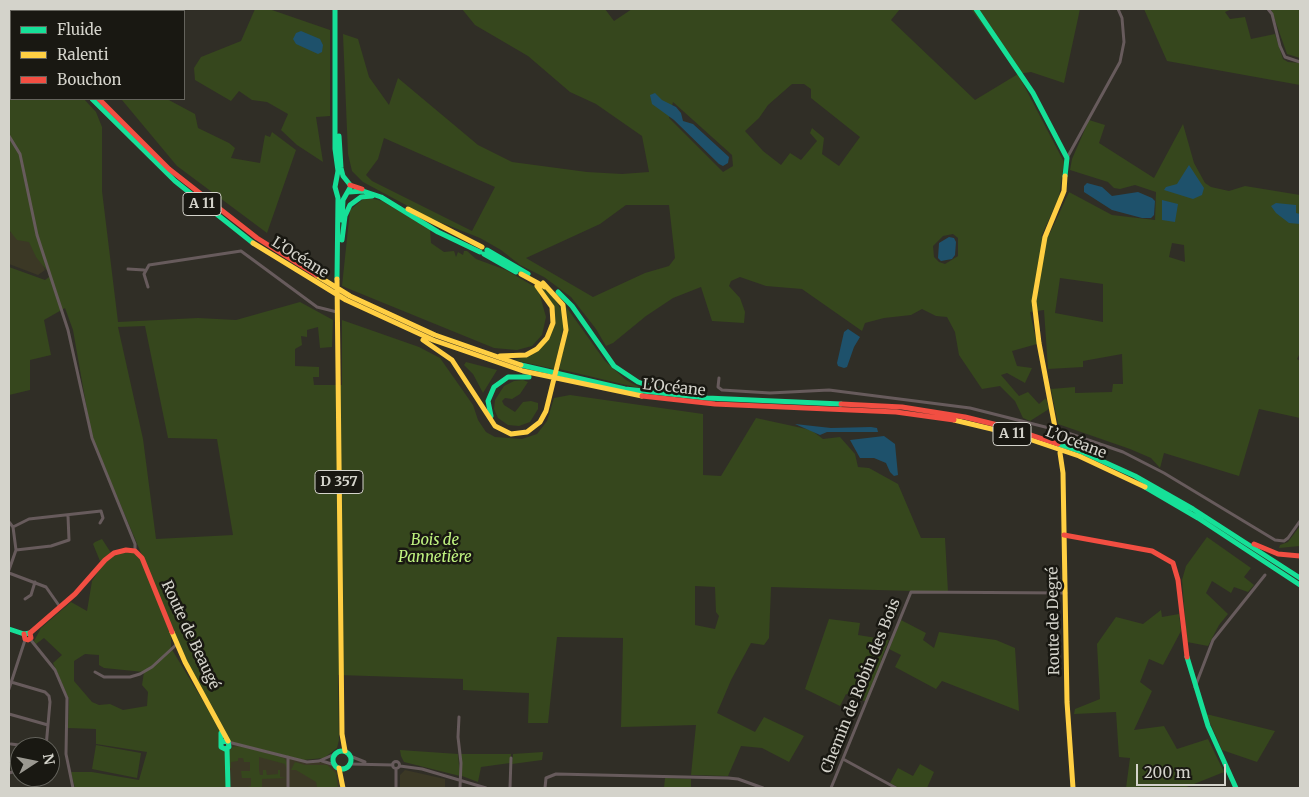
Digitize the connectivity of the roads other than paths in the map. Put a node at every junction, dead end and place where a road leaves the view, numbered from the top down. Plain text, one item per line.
1 (335, 9) edge
2 (976, 9) edge
3 (1118, 9) edge
4 (1268, 9) edge
5 (335, 49) junction
6 (1300, 62) edge
7 (93, 100) edge
8 (100, 100) edge
9 (9, 136) edge
10 (1067, 158) junction
11 (346, 179) junction
12 (337, 181) junction
13 (350, 185) junction
14 (347, 193) junction
15 (338, 194) junction
16 (381, 197) junction
17 (342, 240) junction
18 (465, 242) junction
19 (509, 266) junction
20 (128, 270) dead end
21 (144, 270) junction
22 (521, 274) junction
23 (543, 283) junction
24 (148, 287) dead end
25 (328, 287) junction
26 (337, 293) junction
27 (346, 296) junction
28 (338, 312) junction
29 (401, 327) junction
30 (484, 354) junction
31 (536, 374) junction
32 (719, 378) dead end
33 (573, 381) junction
34 (707, 398) junction
35 (1056, 430) junction
36 (1057, 438) dead end
37 (1060, 453) dead end
38 (68, 516) junction
39 (1300, 521) edge
40 (9, 522) edge
41 (100, 523) dead end
42 (13, 527) junction
43 (1234, 534) junction
44 (1064, 535) junction
45 (16, 550) junction
46 (135, 551) junction
47 (1300, 556) edge
48 (9, 572) edge
49 (1265, 575) dead end
50 (1300, 578) edge
51 (35, 582) junction
52 (1300, 585) edge
53 (1066, 593) junction
54 (26, 599) dead end
55 (60, 607) junction
56 (9, 629) edge
57 (28, 637) junction
58 (177, 644) junction
59 (95, 672) dead end
60 (11, 682) junction
61 (1195, 687) junction
62 (9, 689) edge
63 (9, 714) edge
64 (459, 716) dead end
65 (48, 725) junction
66 (47, 737) edge
67 (226, 745) junction
68 (340, 752) junction
69 (350, 756) junction
70 (288, 757) junction
71 (511, 758) dead end
72 (843, 759) junction
73 (319, 761) junction
74 (368, 763) junction
75 (348, 766) junction
76 (337, 767) junction
77 (398, 767) junction
78 (461, 780) junction
79 (343, 785) edge
80 (73, 788) edge
81 (228, 788) edge
82 (288, 788) edge
83 (396, 788) edge
84 (460, 788) edge
85 (486, 788) edge
86 (510, 788) edge
87 (545, 788) edge
88 (762, 788) edge
89 (831, 788) edge
90 (896, 788) edge
91 (1073, 788) edge
92 (1236, 788) edge

1 - 5 main road
2 - 10 main road
3 - 10 street
4 - 6 street
5 - 11 main road
5 - 12 main road
7 - 25 main road, L’Océane / A 11
8 - 25 main road, L’Océane / A 11
9 - 46 street
10 - 35 main road
11 - 12 main road
11 - 13 main road
12 - 15 main road
13 - 14 main road
13 - 18 main road
14 - 15 main road
14 - 16 main road
14 - 17 main road, D 357
15 - 26 main road, D 357
16 - 17 main road
16 - 18 main road
17 - 26 main road, D 357
18 - 19 main road
19 - 22 main road
19 - 23 main road
20 - 21 street
21 - 24 street
21 - 28 street
22 - 30 main road
22 - 31 main road
23 - 29 main road
23 - 34 main road
25 - 27 main road, L’Océane / A 11
26 - 28 main road, D 357
27 - 29 main road, L’Océane / A 11
27 - 30 main road, L’Océane / A 11
28 - 68 main road, D 357
29 - 31 main road, L’Océane / A 11
30 - 31 main road, L’Océane / A 11
31 - 33 main road, L’Océane / A 11
31 - 33 main road, L’Océane / A 11
32 - 35 street
33 - 34 main road, L’Océane / A 11
33 - 52 main road, L’Océane / A 11
34 - 43 main road, L’Océane / A 11
35 - 36 main road
35 - 39 street
37 - 44 main road, Route de Degré
38 - 41 street
38 - 42 street
38 - 45 street
40 - 42 street
42 - 45 street
43 - 47 main road
43 - 50 main road, L’Océane / A 11
44 - 53 main road, Route de Degré
44 - 61 main road
45 - 48 street
46 - 55 main road
46 - 58 main road, Route de Beaugé
48 - 51 street
49 - 61 street
51 - 54 street
51 - 55 street
53 - 72 street, Chemin de Robin des Bois
53 - 91 main road, Route de Degré
55 - 57 main road
56 - 57 main road
57 - 60 street
57 - 80 street
58 - 59 street
58 - 67 main road, Route de Beaugé
60 - 62 street
60 - 65 street
61 - 92 main road
63 - 65 street
64 - 78 street
65 - 66 street
67 - 70 street
67 - 81 main road, Route de Beaugé
68 - 69 main road
68 - 73 street
68 - 76 main road
69 - 74 street
69 - 75 main road
70 - 73 street
70 - 82 street
71 - 86 street
72 - 89 street, Chemin de Robin des Bois
72 - 90 street
73 - 76 street
74 - 75 street
74 - 77 street
75 - 76 main road
75 - 79 main road
76 - 79 main road
77 - 78 street
77 - 83 street
78 - 84 street
78 - 85 street
87 - 88 street

